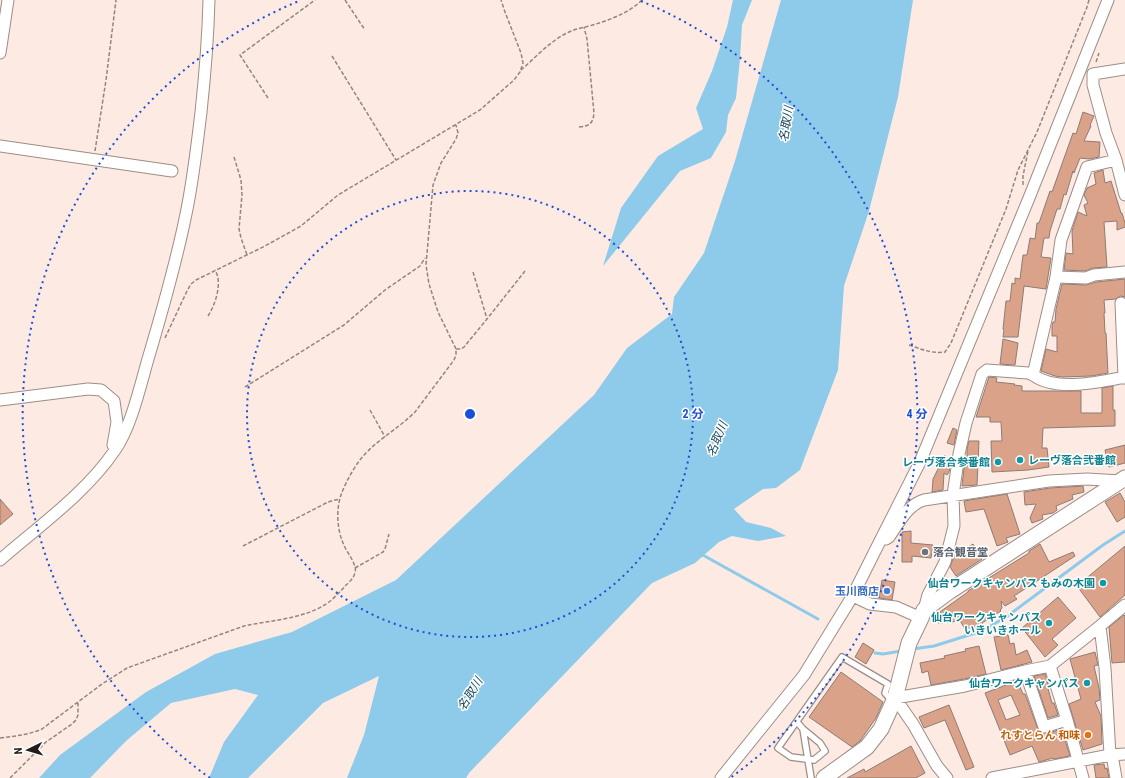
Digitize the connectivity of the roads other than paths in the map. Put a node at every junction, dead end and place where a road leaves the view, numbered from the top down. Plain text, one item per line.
1 (8, 0) edge
2 (209, 0) edge
3 (1108, 0) edge
4 (0, 53) edge
5 (1125, 69) edge
6 (0, 146) edge
7 (1116, 160) junction
8 (172, 171) dead end
9 (1125, 195) edge
10 (1125, 272) edge
11 (1056, 277) junction
12 (1122, 303) dead end
13 (1033, 375) junction
14 (1124, 378) edge
15 (0, 400) edge
16 (115, 450) junction
17 (1123, 479) edge
18 (953, 495) junction
19 (879, 543) junction
20 (0, 560) edge
21 (853, 596) junction
22 (1125, 605) edge
23 (923, 614) junction
24 (1100, 626) junction
25 (1050, 666) junction
26 (1025, 671) junction
27 (894, 700) junction
28 (1067, 720) junction
29 (797, 722) junction
30 (803, 729) junction
31 (1125, 754) edge
32 (1111, 755) junction
33 (808, 759) junction
34 (1079, 761) junction
35 (722, 778) edge
36 (811, 778) edge
37 (824, 778) edge
38 (947, 778) edge
39 (992, 778) edge
40 (1083, 778) edge
41 (1116, 778) edge

1 - 4 street
2 - 16 street
3 - 19 street
5 - 7 street
6 - 8 street
7 - 9 street
7 - 11 street
10 - 11 street
11 - 13 street
12 - 14 street
13 - 14 street
13 - 18 street
15 - 16 street
16 - 20 street
17 - 18 street
17 - 23 street
18 - 19 street
18 - 23 street
19 - 21 street
21 - 23 street
21 - 35 street
22 - 24 street
23 - 27 street
24 - 25 street
24 - 32 street
25 - 26 street
25 - 28 street
26 - 27 street
26 - 28 street
27 - 29 lane
27 - 37 street
27 - 38 street
28 - 34 street
29 - 30 lane
29 - 33 lane
30 - 33 lane
30 - 33 lane
31 - 32 street
32 - 34 street
32 - 41 street
33 - 36 lane
34 - 39 street
34 - 40 street

